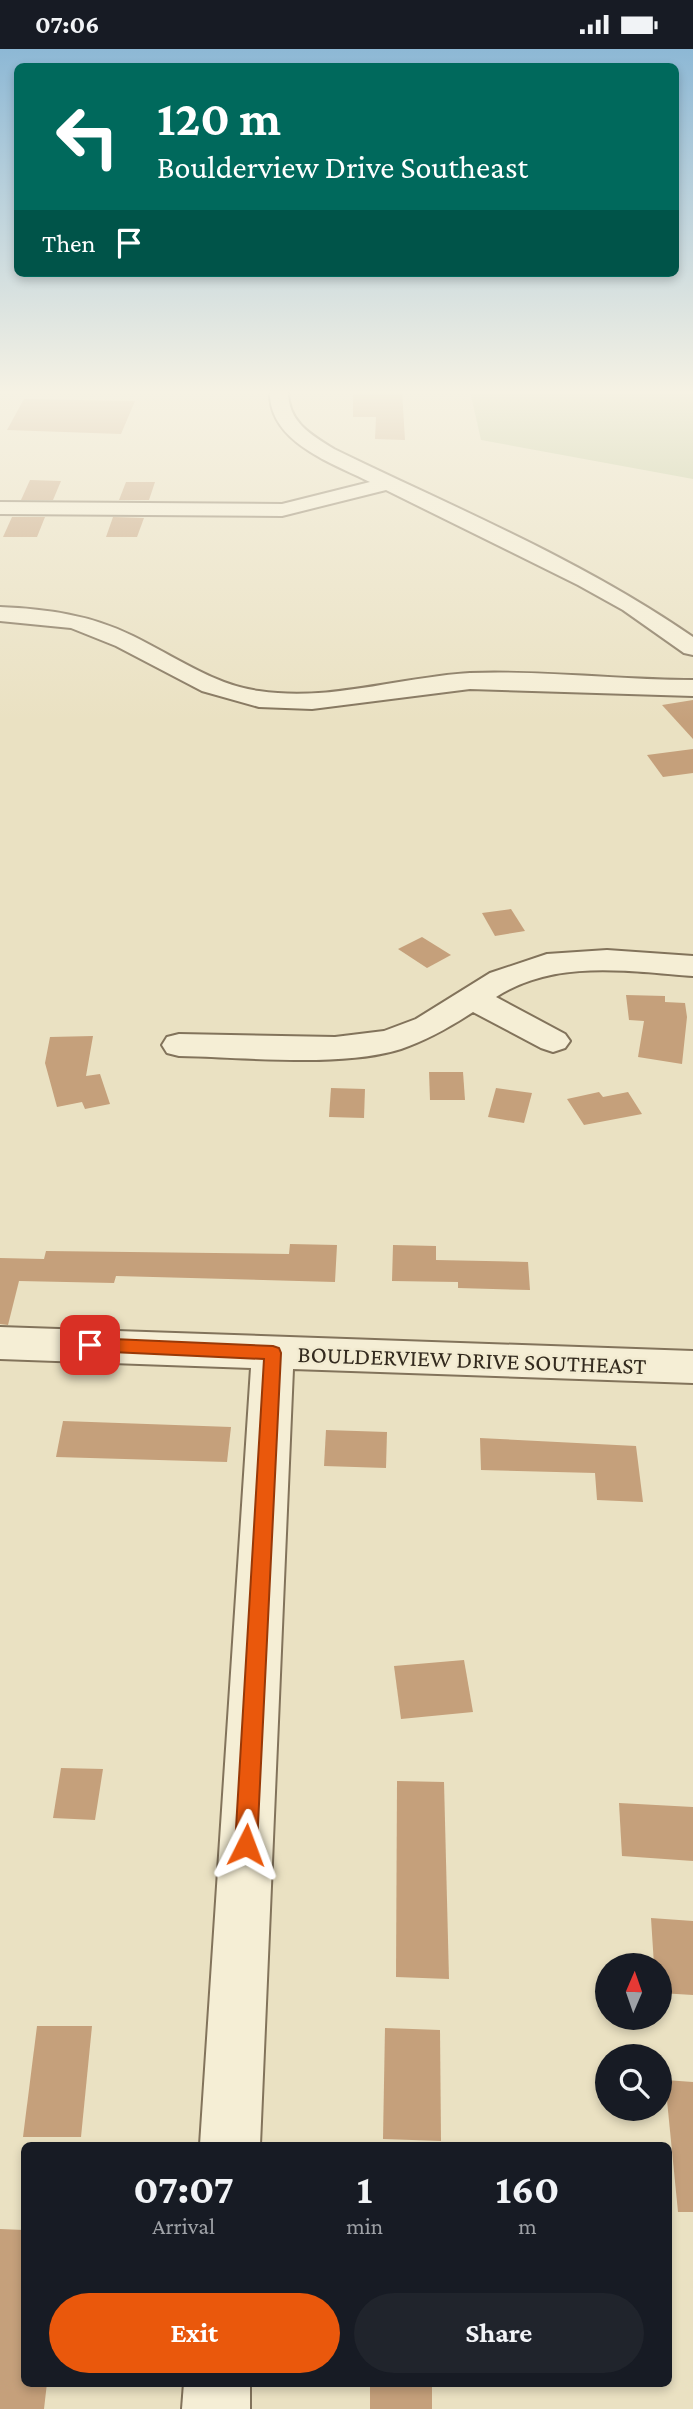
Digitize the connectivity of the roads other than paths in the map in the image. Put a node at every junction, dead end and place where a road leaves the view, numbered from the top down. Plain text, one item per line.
1 (317, 501) edge
2 (426, 501) edge
3 (0, 508) edge
4 (0, 614) edge
5 (693, 648) edge
6 (693, 688) edge
7 (693, 966) edge
8 (474, 999) junction
9 (553, 1041) dead end
10 (179, 1045) dead end
11 (0, 1343) edge
12 (273, 1353) junction
13 (693, 1367) edge
14 (230, 2142) edge
15 (217, 2387) edge
16 (216, 2409) edge

1 - 3 street
2 - 5 street
4 - 6 street
7 - 8 street
8 - 9 street
8 - 10 street
11 - 12 street, BOULDERVIEW DRIVE SOUTHEAST
12 - 13 street, BOULDERVIEW DRIVE SOUTHEAST
12 - 14 street
15 - 16 street

